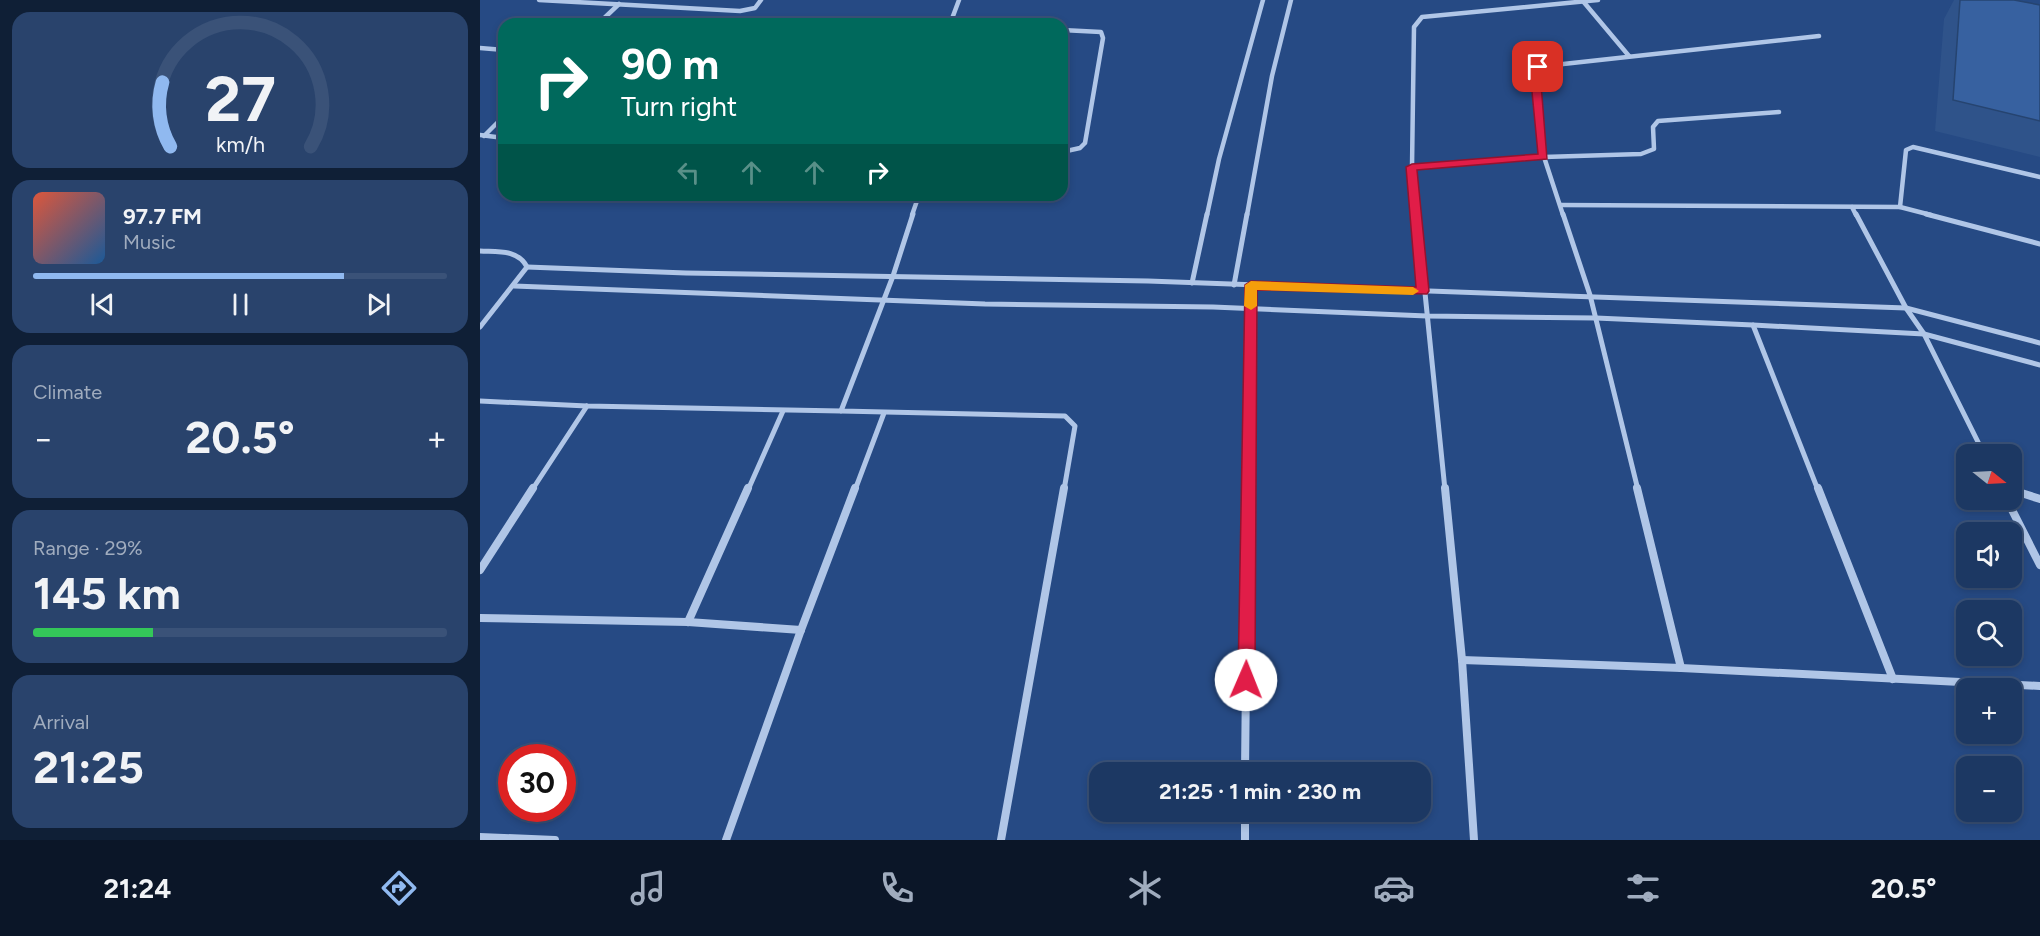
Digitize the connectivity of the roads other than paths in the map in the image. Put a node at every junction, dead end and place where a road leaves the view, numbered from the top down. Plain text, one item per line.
1 (539, 0) edge
2 (545, 0) edge
3 (760, 0) edge
4 (958, 0) edge
5 (1263, 0) edge
6 (1291, 0) edge
7 (1598, 0) edge
8 (1582, 1) edge
9 (619, 4) junction
10 (604, 18) edge
11 (952, 18) edge
12 (1068, 30) edge
13 (1819, 36) dead end
14 (480, 48) edge
15 (498, 50) edge
16 (1629, 56) junction
17 (1779, 112) dead end
18 (498, 121) edge
19 (482, 136) edge
20 (498, 137) edge
21 (1068, 151) edge
22 (1544, 157) junction
23 (1412, 167) junction
24 (2040, 177) edge
25 (917, 201) edge
26 (1561, 205) junction
27 (1852, 207) junction
28 (1900, 207) junction
29 (2040, 244) edge
30 (480, 251) edge
31 (527, 267) junction
32 (893, 276) junction
33 (1192, 283) junction
34 (1234, 285) junction
35 (1251, 285) junction
36 (513, 286) junction
37 (1423, 291) junction
38 (1590, 295) junction
39 (884, 300) junction
40 (1251, 308) junction
41 (1906, 308) junction
42 (1427, 316) junction
43 (1596, 318) junction
44 (1753, 325) junction
45 (480, 327) edge
46 (1924, 334) junction
47 (2040, 343) edge
48 (2040, 365) edge
49 (480, 401) edge
50 (587, 406) junction
51 (783, 411) junction
52 (841, 411) junction
53 (884, 413) junction
54 (1979, 444) edge
55 (2022, 493) edge
56 (2040, 498) edge
57 (2012, 510) edge
58 (2040, 565) edge
59 (480, 570) edge
60 (480, 618) edge
61 (688, 622) junction
62 (801, 630) junction
63 (1462, 660) junction
64 (1681, 668) junction
65 (1893, 679) junction
66 (2040, 686) edge
67 (1245, 762) edge
68 (1245, 822) edge
69 (480, 837) edge
70 (528, 839) edge
71 (555, 840) edge
72 (726, 840) edge
73 (1001, 840) edge
74 (1245, 840) edge
75 (1474, 840) edge

1 - 2 street
2 - 9 street
3 - 9 street
4 - 11 street
5 - 33 street
6 - 34 street
7 - 8 street
8 - 16 street
8 - 23 street
9 - 10 street
12 - 21 street
13 - 16 street
14 - 15 street
16 - 22 street
17 - 22 street
18 - 19 street
19 - 20 street
22 - 23 street
22 - 26 street
23 - 37 street
24 - 28 street
25 - 32 street
26 - 27 street
26 - 38 street
27 - 28 street
27 - 41 street
28 - 29 street
30 - 31 street
31 - 32 street
31 - 36 street
32 - 33 street
32 - 39 street
33 - 34 street
34 - 35 street
35 - 37 street
35 - 40 street
36 - 39 street
36 - 45 street
37 - 38 street
37 - 42 street
38 - 41 street
38 - 43 street
39 - 40 street
39 - 52 street
40 - 42 street
40 - 67 street
41 - 46 street
41 - 47 street
42 - 43 street
42 - 63 street
43 - 44 street
43 - 64 street
44 - 46 street
44 - 65 street
46 - 48 street
46 - 54 street
49 - 50 street
50 - 51 street
50 - 59 street
51 - 52 street
51 - 61 street
52 - 53 street
53 - 62 street
53 - 73 street
55 - 56 street
57 - 58 street
60 - 61 street
61 - 62 street
62 - 72 street
63 - 64 street
63 - 75 street
64 - 65 street
65 - 66 street
68 - 74 street
69 - 70 street
70 - 71 street

